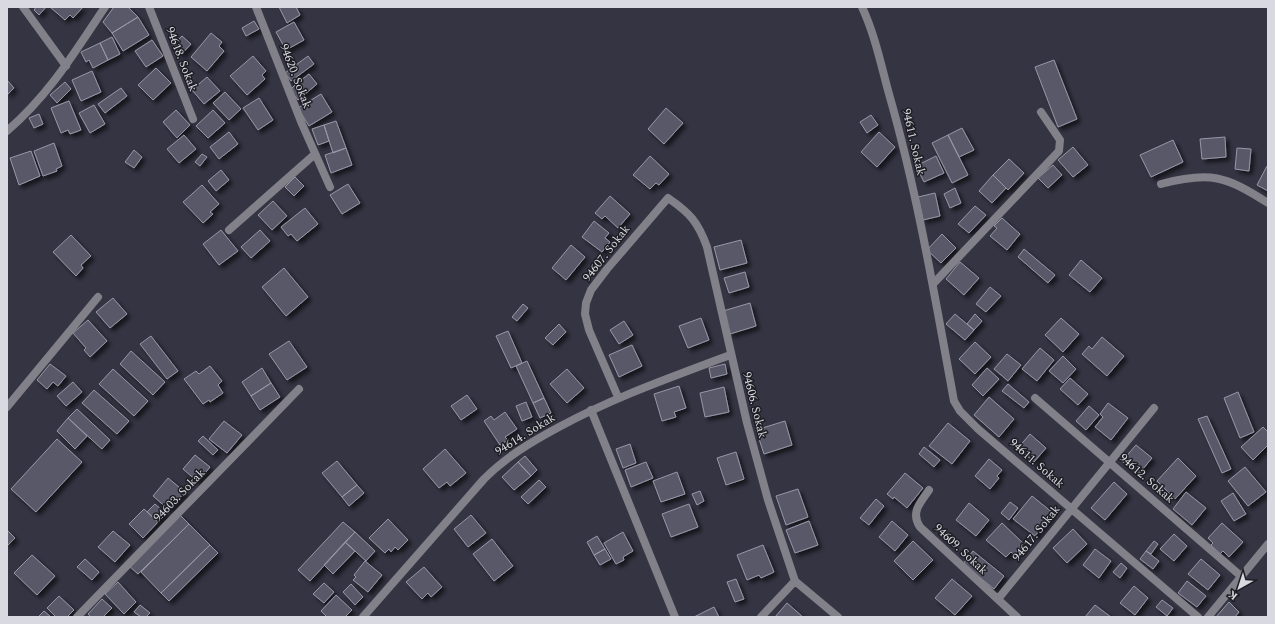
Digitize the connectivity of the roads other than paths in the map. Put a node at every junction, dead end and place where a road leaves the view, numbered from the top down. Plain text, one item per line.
1 (23, 7) edge
2 (105, 7) edge
3 (150, 7) edge
4 (256, 7) edge
5 (862, 7) edge
6 (66, 66) junction
7 (1041, 112) dead end
8 (193, 119) dead end
9 (7, 131) edge
10 (315, 154) junction
11 (1161, 184) dead end
12 (330, 188) dead end
13 (668, 198) joint
14 (1268, 204) edge
15 (229, 230) dead end
16 (933, 284) junction
17 (98, 297) dead end
18 (730, 355) junction
19 (299, 389) dead end
20 (618, 397) junction
21 (1035, 398) dead end
22 (7, 408) edge
23 (1154, 408) dead end
24 (591, 410) junction
25 (1110, 462) junction
26 (930, 490) dead end
27 (1071, 509) junction
28 (1268, 544) edge
29 (1242, 577) junction
30 (795, 581) junction
31 (998, 599) junction
32 (77, 617) edge
33 (363, 617) edge
34 (676, 617) edge
35 (761, 617) edge
36 (838, 617) edge
37 (1017, 617) edge
38 (1198, 617) edge
39 (1208, 617) edge

1 - 6 street
2 - 6 street
3 - 8 street, 94618. Sokak
4 - 10 street, 94620. Sokak
5 - 16 street, 94611. Sokak
6 - 9 street
7 - 16 street
10 - 12 street, 94620. Sokak
10 - 15 street
11 - 14 street
13 - 18 street, 94606. Sokak
13 - 20 street, 94607. Sokak
16 - 27 street, 94611. Sokak
17 - 22 street
18 - 20 street, 94614. Sokak
18 - 30 street, 94606. Sokak
19 - 32 street, 94603. Sokak
20 - 24 street, 94614. Sokak
21 - 25 street, 94612. Sokak
23 - 25 street, 94617. Sokak
24 - 33 street, 94614. Sokak
24 - 34 street
25 - 27 street, 94617. Sokak
25 - 29 street, 94612. Sokak
26 - 31 street, 94609. Sokak
27 - 31 street, 94617. Sokak
27 - 38 street, 94611. Sokak
28 - 29 street
29 - 39 street
30 - 35 street
30 - 36 street
31 - 37 street, 94609. Sokak

